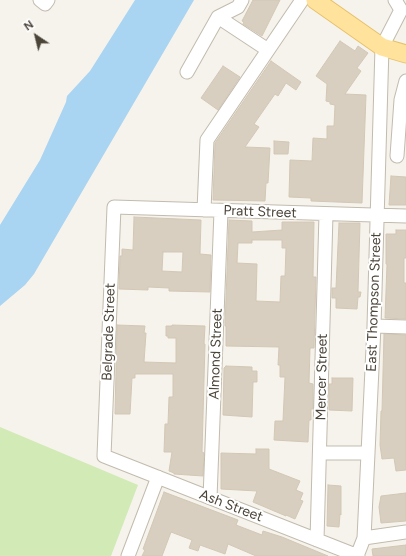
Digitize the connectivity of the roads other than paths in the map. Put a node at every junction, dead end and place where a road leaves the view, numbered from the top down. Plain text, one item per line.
1 (40, 0) edge
2 (48, 0) edge
3 (242, 0) edge
4 (302, 0) edge
5 (315, 0) edge
6 (401, 7) edge
7 (218, 17) junction
8 (382, 47) junction
9 (268, 50) junction
10 (406, 54) edge
11 (187, 72) dead end
12 (406, 81) edge
13 (380, 100) junction
14 (403, 100) edge
15 (397, 156) dead end
16 (114, 207) joint
17 (204, 210) junction
18 (221, 210) junction
19 (326, 214) junction
20 (378, 216) junction
21 (406, 216) edge
22 (374, 326) junction
23 (406, 327) edge
24 (320, 453) junction
25 (367, 453) junction
26 (104, 456) joint
27 (158, 478) junction
28 (210, 498) junction
29 (406, 532) edge
30 (364, 538) junction
31 (318, 540) junction
32 (128, 556) edge
33 (358, 556) edge

1 - 2 street
3 - 7 street
4 - 9 street
5 - 8 main road
6 - 8 street
7 - 9 street
7 - 11 street
8 - 10 main road
8 - 13 street, East Thompson Street
9 - 17 street
12 - 14 street
13 - 14 street
13 - 20 street, East Thompson Street
14 - 15 street
16 - 17 street, Pratt Street
16 - 26 street, Belgrade Street
17 - 18 street, Pratt Street
18 - 19 street, Pratt Street
18 - 28 street, Almond Street
19 - 20 street, Pratt Street
19 - 24 street, Mercer Street
20 - 21 street, Pratt Street
20 - 22 street, East Thompson Street
22 - 23 street
22 - 25 street, East Thompson Street
24 - 25 street
24 - 31 street, Mercer Street
25 - 30 street, East Thompson Street
26 - 27 street, Ash Street
27 - 28 street, Ash Street
27 - 32 street
28 - 31 street, Ash Street
29 - 30 street
30 - 33 street, East Thompson Street
31 - 33 street, Ash Street

